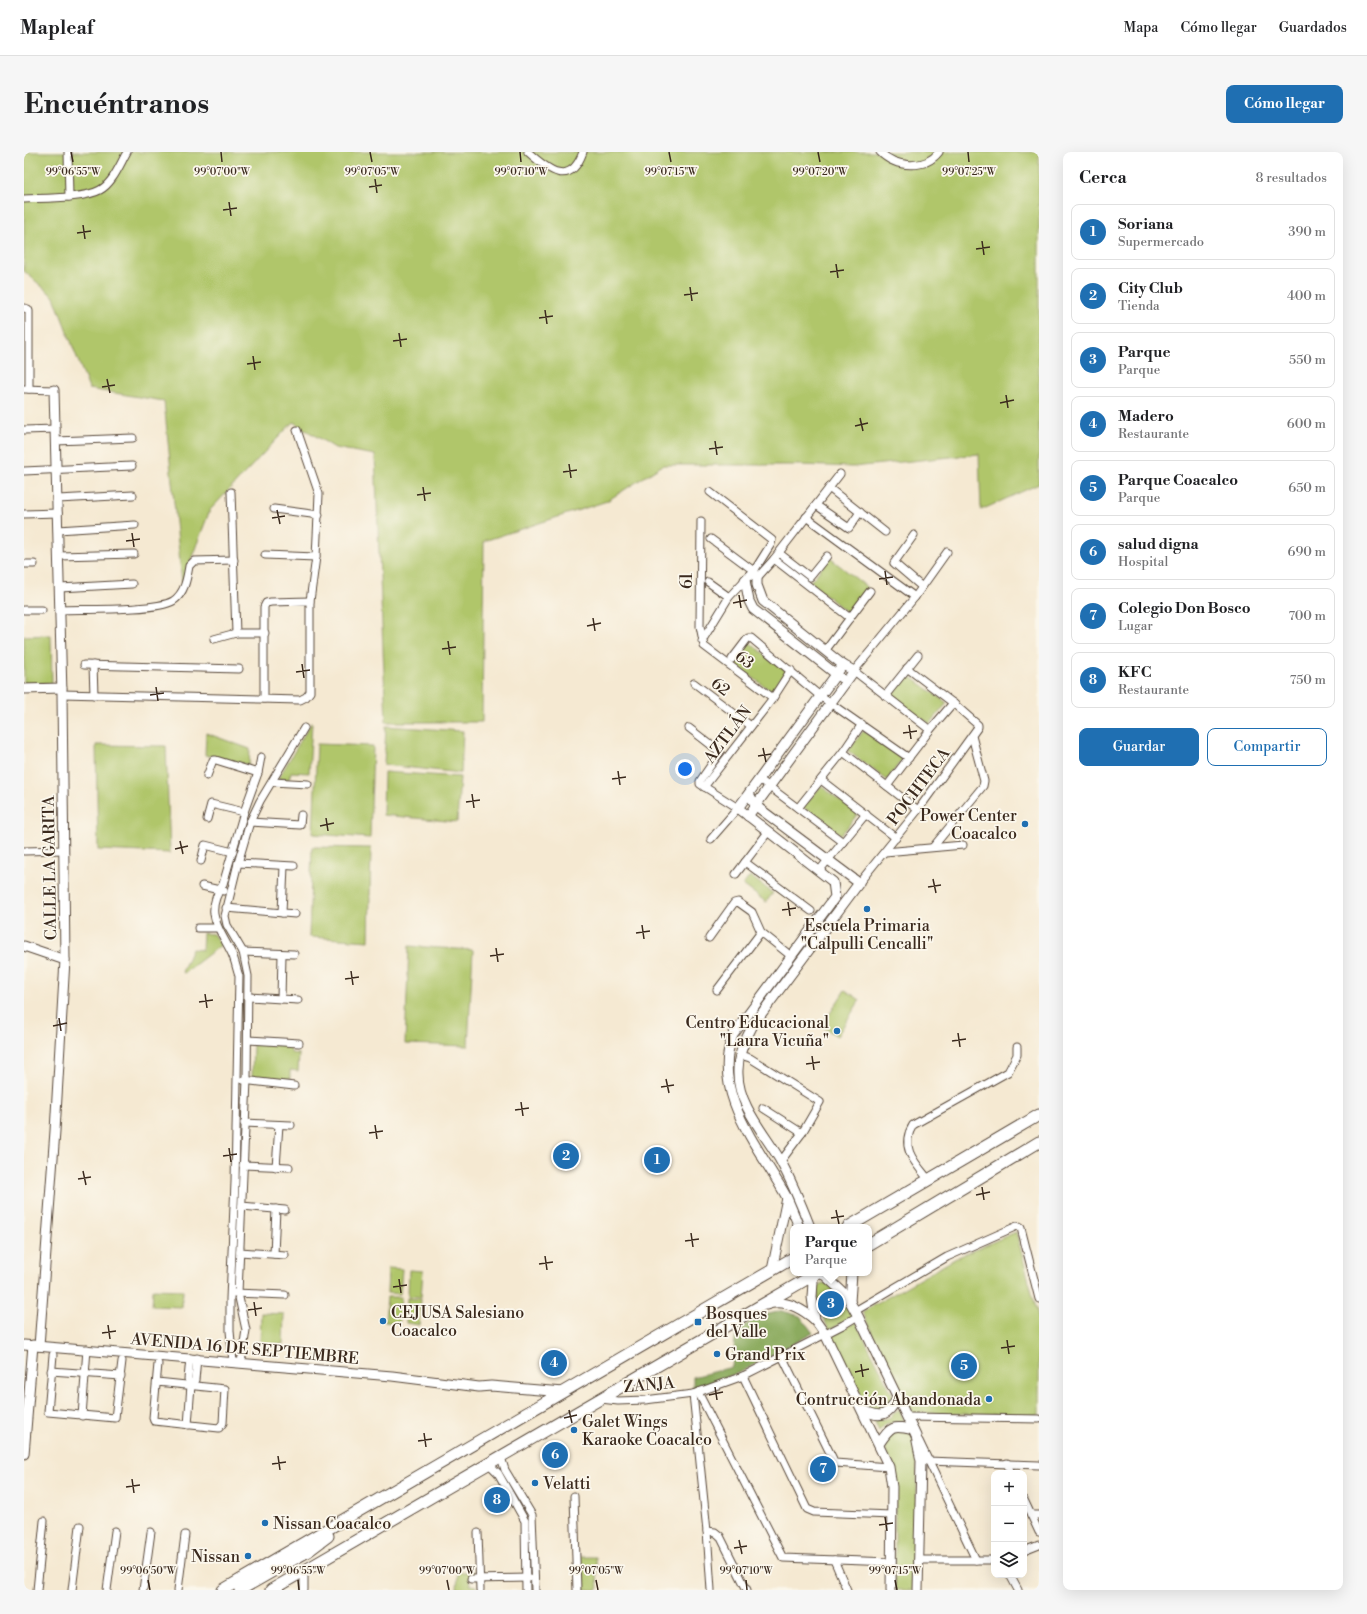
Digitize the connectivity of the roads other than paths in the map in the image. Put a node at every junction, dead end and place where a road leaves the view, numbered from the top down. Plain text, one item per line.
1 (68, 152) edge
2 (127, 152) edge
3 (528, 152) edge
4 (583, 152) edge
5 (880, 152) edge
6 (939, 152) edge
7 (69, 197) junction
8 (24, 199) edge
9 (24, 308) edge
10 (26, 348) edge
11 (26, 389) edge
12 (54, 390) joint
13 (56, 428) junction
14 (24, 430) edge
15 (297, 430) dead end
16 (133, 438) dead end
17 (56, 441) junction
18 (132, 466) dead end
19 (57, 470) junction
20 (24, 471) edge
21 (840, 474) dead end
22 (829, 488) junction
23 (231, 492) dead end
24 (710, 492) dead end
25 (133, 495) dead end
26 (58, 498) junction
27 (816, 505) junction
28 (274, 510) dead end
29 (860, 512) junction
30 (58, 513) junction
31 (24, 514) edge
32 (319, 515) junction
33 (806, 517) junction
34 (701, 521) dead end
35 (135, 525) dead end
36 (58, 530) junction
37 (885, 532) dead end
38 (914, 535) dead end
39 (711, 539) dead end
40 (947, 552) dead end
41 (779, 553) junction
42 (134, 554) dead end
43 (265, 555) dead end
44 (59, 556) junction
45 (827, 556) dead end
46 (316, 558) junction
47 (774, 559) junction
48 (234, 560) junction
49 (24, 564) edge
50 (34, 564) dead end
51 (756, 574) junction
52 (745, 580) junction
53 (708, 582) dead end
54 (132, 584) dead end
55 (922, 586) junction
56 (60, 588) junction
57 (870, 592) dead end
58 (915, 597) junction
59 (729, 598) junction
60 (310, 601) junction
61 (24, 610) edge
62 (42, 610) dead end
63 (60, 610) junction
64 (850, 618) junction
65 (236, 633) junction
66 (265, 633) junction
67 (214, 639) dead end
68 (702, 642) junction
69 (825, 651) junction
70 (918, 656) dead end
71 (732, 659) dead end
72 (84, 665) dead end
73 (93, 665) junction
74 (843, 665) junction
75 (907, 668) junction
76 (239, 669) dead end
77 (791, 670) junction
78 (854, 671) junction
79 (836, 674) junction
80 (846, 682) junction
81 (694, 683) dead end
82 (24, 689) edge
83 (62, 691) junction
84 (94, 694) junction
85 (820, 696) junction
86 (885, 696) junction
87 (773, 698) junction
88 (264, 699) junction
89 (830, 703) junction
90 (953, 703) junction
91 (862, 724) junction
92 (751, 726) junction
93 (304, 728) dead end
94 (689, 728) dead end
95 (930, 730) junction
96 (972, 736) junction
97 (843, 752) junction
98 (261, 757) dead end
99 (909, 758) junction
100 (258, 773) junction
101 (207, 776) dead end
102 (759, 779) junction
103 (821, 780) junction
104 (272, 782) junction
105 (308, 784) dead end
106 (770, 786) junction
107 (887, 786) junction
108 (704, 788) junction
109 (749, 794) junction
110 (251, 796) junction
111 (260, 800) junction
112 (756, 806) junction
113 (738, 808) junction
114 (798, 808) junction
115 (918, 810) junction
116 (244, 812) junction
117 (866, 814) junction
118 (301, 815) dead end
119 (748, 816) junction
120 (207, 819) dead end
121 (250, 822) junction
122 (768, 832) junction
123 (896, 838) junction
124 (711, 839) dead end
125 (843, 842) junction
126 (963, 845) dead end
127 (933, 847) junction
128 (64, 850) junction
129 (24, 851) edge
130 (233, 852) junction
131 (885, 852) junction
132 (829, 860) junction
133 (201, 861) dead end
134 (745, 862) junction
135 (238, 863) junction
136 (284, 866) junction
137 (294, 866) dead end
138 (819, 871) junction
139 (736, 874) dead end
140 (859, 883) junction
141 (202, 886) dead end
142 (219, 890) junction
143 (230, 893) junction
144 (226, 908) junction
145 (827, 908) junction
146 (811, 911) dead end
147 (282, 913) junction
148 (295, 914) dead end
149 (836, 915) junction
150 (198, 928) dead end
151 (217, 928) junction
152 (761, 932) junction
153 (709, 938) dead end
154 (24, 946) edge
155 (243, 952) junction
156 (282, 954) junction
157 (294, 954) dead end
158 (791, 956) junction
159 (65, 960) junction
160 (717, 990) dead end
161 (249, 997) junction
162 (282, 999) junction
163 (298, 1000) dead end
164 (248, 1040) junction
165 (299, 1043) dead end
166 (1018, 1047) dead end
167 (740, 1055) junction
168 (237, 1080) junction
169 (247, 1080) junction
170 (294, 1086) dead end
171 (763, 1108) dead end
172 (1039, 1115) edge
173 (244, 1123) junction
174 (279, 1125) junction
175 (291, 1125) dead end
176 (802, 1133) junction
177 (1039, 1142) edge
178 (781, 1161) junction
179 (243, 1165) junction
180 (276, 1167) junction
181 (289, 1167) dead end
182 (929, 1180) junction
183 (238, 1182) junction
184 (796, 1193) junction
185 (787, 1198) junction
186 (242, 1206) junction
187 (276, 1209) junction
188 (285, 1210) dead end
189 (798, 1224) edge
190 (809, 1224) edge
191 (853, 1224) edge
192 (872, 1242) edge
193 (240, 1252) junction
194 (274, 1254) junction
195 (285, 1255) dead end
196 (790, 1260) edge
197 (772, 1270) junction
198 (813, 1276) edge
199 (816, 1276) edge
200 (821, 1276) edge
201 (852, 1276) edge
202 (230, 1293) junction
203 (238, 1293) junction
204 (285, 1294) dead end
205 (1039, 1299) edge
206 (850, 1303) junction
207 (752, 1310) junction
208 (856, 1313) junction
209 (815, 1320) junction
210 (825, 1334) junction
211 (32, 1345) edge
212 (87, 1349) junction
213 (53, 1355) dead end
214 (782, 1356) junction
215 (193, 1358) junction
216 (122, 1361) dead end
217 (237, 1362) junction
218 (158, 1364) dead end
219 (51, 1371) junction
220 (85, 1373) junction
221 (121, 1376) junction
222 (743, 1376) junction
223 (157, 1382) junction
224 (191, 1385) junction
225 (563, 1392) junction
226 (696, 1393) junction
227 (898, 1397) junction
228 (601, 1399) junction
229 (862, 1409) junction
230 (82, 1416) junction
231 (908, 1417) junction
232 (1039, 1419) edge
233 (188, 1425) junction
234 (915, 1433) junction
235 (879, 1444) junction
236 (24, 1454) edge
237 (501, 1457) junction
238 (925, 1461) junction
239 (1007, 1463) junction
240 (489, 1464) junction
241 (1039, 1465) edge
242 (889, 1467) junction
243 (1010, 1470) edge
244 (574, 1496) dead end
245 (1027, 1506) edge
246 (369, 1507) junction
247 (892, 1515) junction
248 (1031, 1515) junction
249 (1039, 1515) edge
250 (44, 1521) dead end
251 (80, 1526) dead end
252 (115, 1531) dead end
253 (707, 1531) junction
254 (151, 1532) dead end
255 (1039, 1532) edge
256 (478, 1533) dead end
257 (185, 1535) dead end
258 (1039, 1545) edge
259 (1027, 1550) edge
260 (834, 1560) junction
261 (918, 1560) junction
262 (976, 1560) junction
263 (991, 1560) edge
264 (891, 1562) junction
265 (304, 1572) junction
266 (526, 1578) junction
267 (534, 1578) junction
268 (1012, 1578) edge
269 (472, 1579) dead end
270 (479, 1579) junction
271 (38, 1590) edge
272 (72, 1590) edge
273 (107, 1590) edge
274 (144, 1590) edge
275 (178, 1590) edge
276 (223, 1590) edge
277 (240, 1590) edge
278 (271, 1590) edge
279 (304, 1590) edge
280 (480, 1590) edge
281 (526, 1590) edge
282 (535, 1590) edge
283 (577, 1590) edge
284 (711, 1590) edge
285 (747, 1590) edge
286 (847, 1590) edge
287 (891, 1590) edge
288 (918, 1590) edge
289 (1018, 1590) edge

1 - 7 street
2 - 7 street
3 - 4 street
5 - 6 street
7 - 8 street
9 - 10 street
10 - 11 street
11 - 12 street
12 - 13 street, CALLE LA GARITA
13 - 14 street
13 - 17 street, CALLE LA GARITA
15 - 32 street
16 - 17 street
17 - 19 street, CALLE LA GARITA
18 - 19 street
19 - 20 street
19 - 26 street, CALLE LA GARITA
21 - 22 street
22 - 27 street
22 - 29 street
23 - 48 street
24 - 51 street
25 - 26 street
26 - 30 street, CALLE LA GARITA
27 - 29 street
27 - 33 street
28 - 32 street
29 - 37 street
30 - 31 street
30 - 36 street, CALLE LA GARITA
32 - 46 street
33 - 41 street
33 - 58 street
34 - 68 street, 61
35 - 36 street
36 - 44 street, CALLE LA GARITA
38 - 55 street
39 - 51 street
40 - 55 street
41 - 45 street
41 - 47 street
42 - 44 street
43 - 46 street
44 - 56 street, CALLE LA GARITA
46 - 60 street
47 - 51 street
47 - 64 street
48 - 63 street
48 - 65 street
49 - 50 street
51 - 52 street
51 - 69 street
52 - 59 street
52 - 79 street
53 - 59 street
54 - 56 street
55 - 58 street
56 - 63 street, CALLE LA GARITA
57 - 64 street
58 - 78 street
59 - 68 street
60 - 66 street
60 - 88 street
61 - 62 street
63 - 83 street, CALLE LA GARITA
64 - 69 street
65 - 66 street
65 - 67 street
66 - 88 street
68 - 87 street, 63
69 - 74 street
70 - 75 street
71 - 77 street
72 - 73 street
73 - 76 street
73 - 84 street
74 - 78 street
74 - 79 street
75 - 86 street
75 - 90 street
77 - 85 street
77 - 87 street, AZTLÁN
78 - 80 street
78 - 86 street
79 - 80 street
79 - 85 street
80 - 89 street
81 - 92 street, 62
82 - 83 street
83 - 84 street
83 - 128 street, CALLE LA GARITA
84 - 88 street
85 - 89 street
85 - 102 street
86 - 95 street
87 - 92 street, AZTLÁN
89 - 91 street
89 - 106 street
90 - 95 street
90 - 96 street, POCHTECA
91 - 97 street
91 - 99 street
92 - 108 street, AZTLÁN
93 - 104 street
94 - 108 street
95 - 99 street
96 - 115 street, POCHTECA
96 - 127 street, POCHTECA
97 - 103 street
97 - 107 street
98 - 100 street
99 - 107 street
100 - 101 street
100 - 110 street
102 - 106 street
102 - 109 street
103 - 114 street
103 - 117 street
104 - 105 street
104 - 111 street
106 - 112 street
106 - 114 street
107 - 115 street
108 - 113 street, AZTLÁN
109 - 112 street
109 - 113 street
110 - 111 street
110 - 116 street
111 - 121 street
112 - 119 street
112 - 132 street
113 - 119 street
113 - 124 street
114 - 125 street
115 - 123 street, POCHTECA
116 - 120 street
116 - 130 street
117 - 123 street
117 - 125 street
118 - 121 street
119 - 122 street
121 - 135 street
122 - 134 street
122 - 138 street
123 - 131 street, POCHTECA
125 - 132 street
126 - 127 street, POCHTECA
127 - 131 street, POCHTECA
128 - 129 street
128 - 159 street, CALLE LA GARITA
130 - 133 street
130 - 142 street
131 - 140 street, POCHTECA
132 - 138 street
132 - 140 street
134 - 139 street
134 - 146 street
135 - 136 street
135 - 143 street
136 - 137 street
136 - 147 street
138 - 145 street
140 - 149 street
141 - 142 street
142 - 143 street
142 - 151 street
143 - 144 street
144 - 147 street
144 - 155 street
145 - 149 street
145 - 158 street
147 - 148 street
149 - 167 street
150 - 151 street
151 - 168 street
152 - 153 street
152 - 158 street
152 - 160 street
154 - 159 street
155 - 156 street
155 - 161 street
156 - 157 street
156 - 162 street
158 - 185 street
159 - 211 street, CALLE LA GARITA
161 - 162 street
161 - 164 street
162 - 163 street
164 - 165 street
164 - 169 street
166 - 182 street
167 - 176 street
167 - 178 street
168 - 169 street
168 - 183 street
169 - 170 street
169 - 173 street
171 - 176 street
172 - 182 main road
173 - 174 street
173 - 179 street
174 - 175 street
174 - 180 street
176 - 178 street
177 - 192 main road
178 - 184 street
179 - 180 street
179 - 183 street
180 - 181 street
182 - 191 main road
183 - 186 street
183 - 202 street
184 - 185 street
184 - 190 street
185 - 189 street
185 - 197 street
186 - 187 street
186 - 193 street
187 - 188 street
187 - 194 street
193 - 194 street
193 - 203 street
194 - 195 street
196 - 197 main road
197 - 225 main road
198 - 207 main road
199 - 209 street
200 - 206 street
201 - 206 street
202 - 203 street
202 - 217 street
203 - 204 street
203 - 217 street
205 - 208 street, ZANJA
206 - 208 street
207 - 209 street
207 - 228 main road
208 - 210 street, ZANJA
208 - 227 street
209 - 210 street
210 - 214 street, ZANJA
210 - 229 street
211 - 212 street, AVENIDA 16 DE SEPTIEMBRE
211 - 236 street, CALLE LA GARITA
212 - 215 street, AVENIDA 16 DE SEPTIEMBRE
212 - 220 street
213 - 219 street
214 - 222 street, ZANJA
214 - 242 street
215 - 217 street, AVENIDA 16 DE SEPTIEMBRE
215 - 224 street
216 - 221 street
217 - 225 street, AVENIDA 16 DE SEPTIEMBRE
218 - 223 street
219 - 220 street
219 - 230 street
220 - 221 street
220 - 230 street
221 - 230 street
222 - 226 street, ZANJA
222 - 247 street
223 - 224 street
223 - 233 street
224 - 233 street
224 - 233 street
225 - 246 main road
226 - 228 street, ZANJA
226 - 253 street
226 - 260 street
227 - 229 street
227 - 231 street
228 - 237 main road
229 - 235 street
231 - 232 street
231 - 234 street
234 - 235 street
234 - 238 street
235 - 242 street
237 - 240 main road
237 - 267 street
238 - 239 street
238 - 261 street
238 - 262 street
239 - 241 street
239 - 243 street
240 - 265 main road
240 - 266 street
242 - 247 street
244 - 283 street
245 - 248 street
246 - 276 main road
246 - 277 main road
247 - 264 street
248 - 249 street
248 - 255 street
250 - 271 street
251 - 272 street
252 - 273 street
253 - 284 street
253 - 285 street
254 - 274 street
256 - 270 street
257 - 275 street
258 - 259 street
260 - 264 street
260 - 286 street
261 - 262 street
261 - 288 street
262 - 263 street
264 - 287 street
265 - 278 main road
265 - 279 street
266 - 267 street
266 - 270 street
266 - 281 street
267 - 282 street
268 - 289 street
269 - 270 street
270 - 280 street

